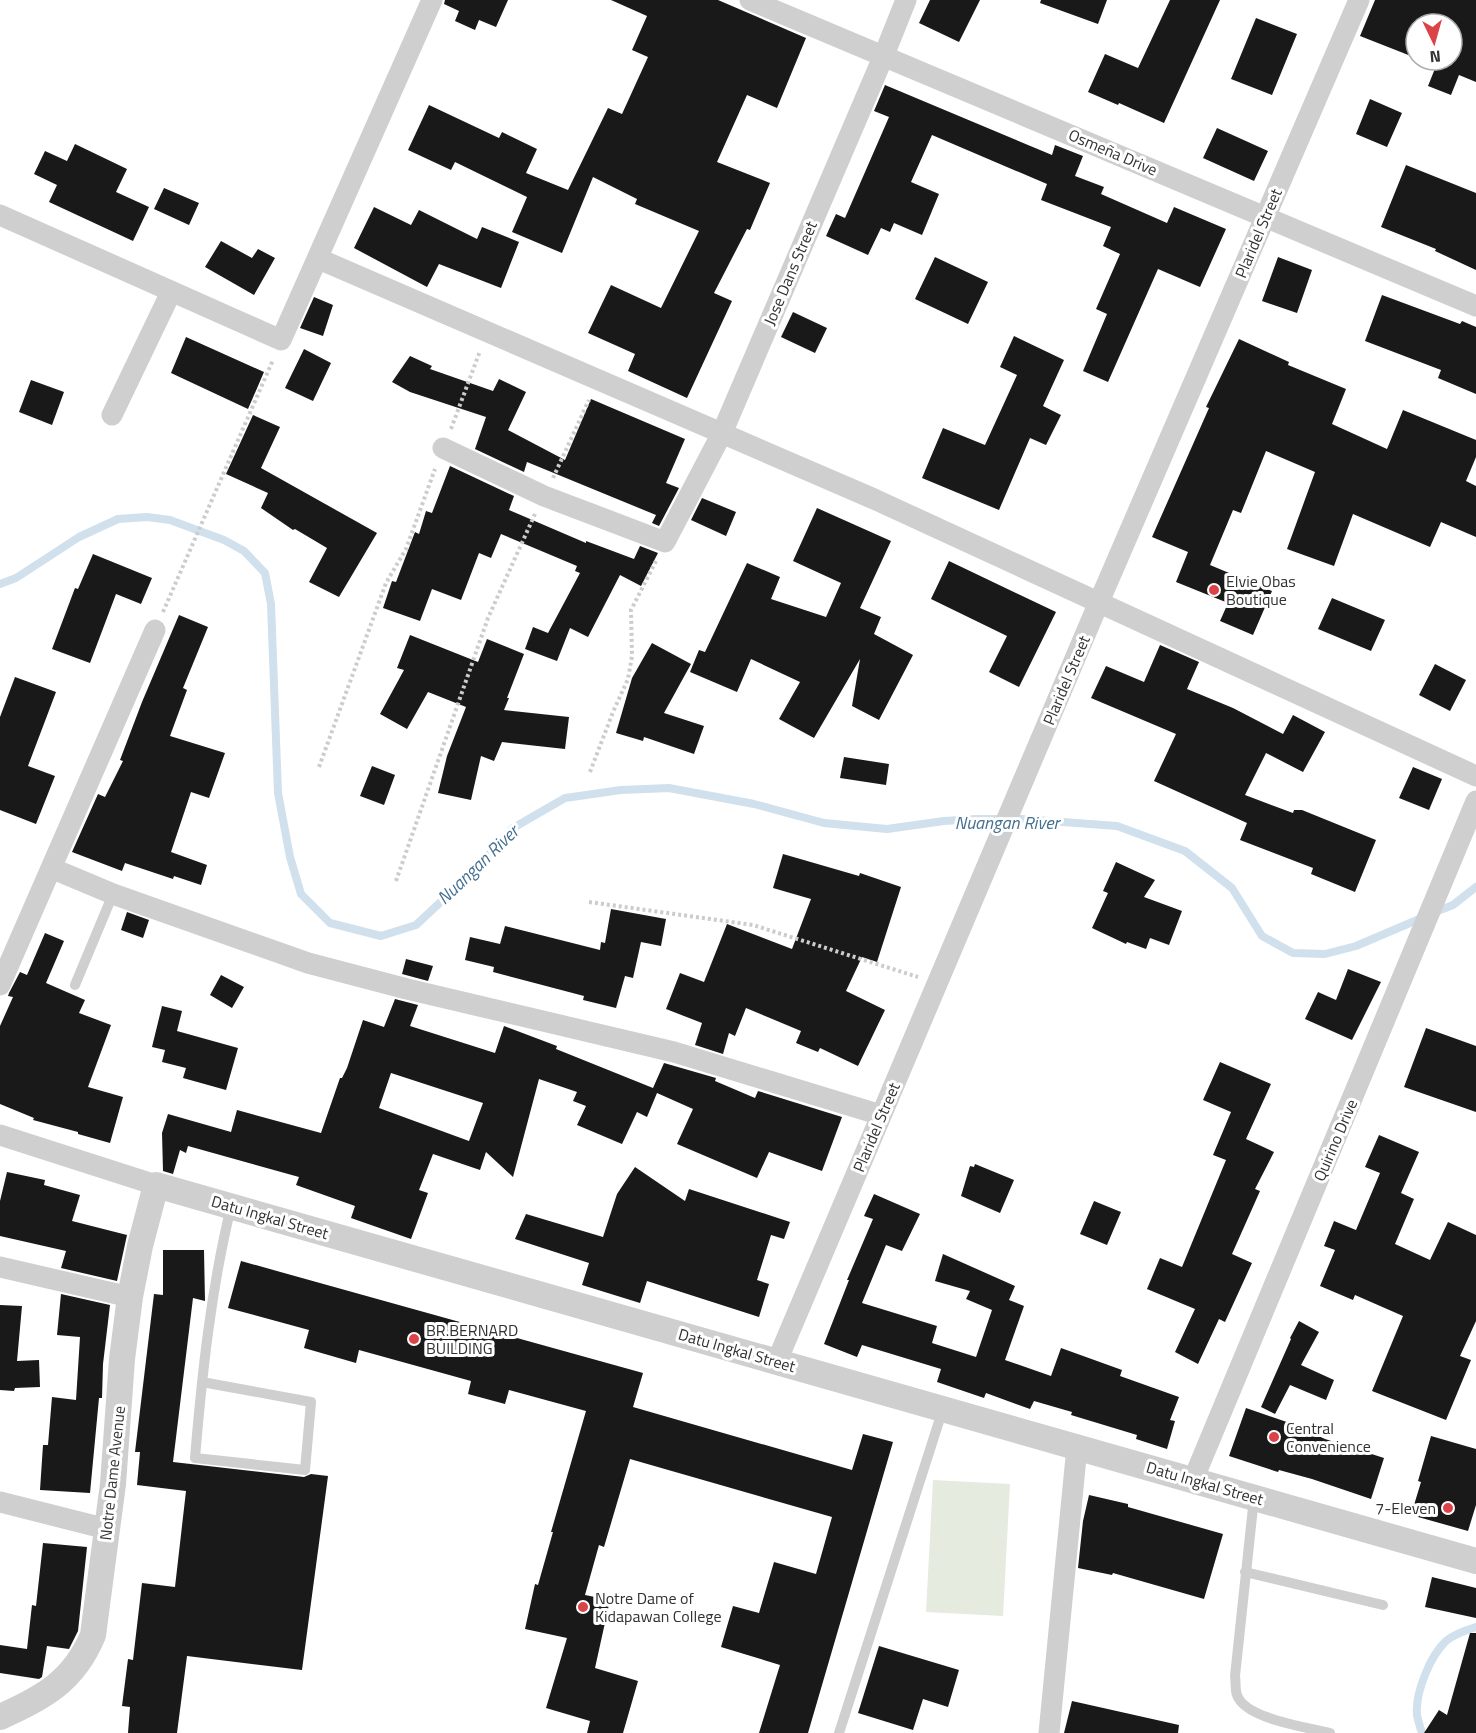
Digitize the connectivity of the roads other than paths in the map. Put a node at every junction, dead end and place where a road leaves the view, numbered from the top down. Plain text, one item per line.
1 (432, 0) edge
2 (750, 0) edge
3 (906, 0) edge
4 (1359, 0) edge
5 (884, 55) junction
6 (0, 215) edge
7 (1266, 216) junction
8 (319, 259) junction
9 (171, 292) junction
10 (1476, 306) edge
11 (112, 415) dead end
12 (722, 433) junction
13 (443, 448) road end
14 (1099, 602) junction
15 (155, 630) road end
16 (1476, 776) edge
17 (1476, 801) edge
18 (51, 868) junction
19 (113, 894) junction
20 (75, 985) dead end
21 (0, 986) edge
22 (881, 1115) junction
23 (0, 1135) edge
24 (156, 1185) junction
25 (231, 1206) junction
26 (0, 1267) edge
27 (130, 1297) junction
28 (777, 1361) junction
29 (202, 1382) junction
30 (943, 1409) junction
31 (1077, 1447) junction
32 (1193, 1480) junction
33 (1254, 1498) junction
34 (0, 1502) edge
35 (107, 1529) junction
36 (1476, 1561) edge
37 (1245, 1572) junction
38 (1383, 1605) dead end
39 (0, 1717) edge
40 (842, 1732) edge
41 (1049, 1733) edge
42 (1330, 1733) edge

1 - 8 street
2 - 5 street, Osmeña Drive
3 - 5 street, Jose Dans Street
4 - 7 street, Plaridel Street
5 - 7 street, Osmeña Drive
5 - 12 street, Jose Dans Street
6 - 9 street
7 - 10 street, Osmeña Drive
7 - 14 street, Plaridel Street
8 - 9 street
8 - 12 street
9 - 11 street
12 - 13 street, Jose Dans Street
12 - 14 street
14 - 16 street
14 - 22 street, Plaridel Street
15 - 18 street
17 - 32 street, Quirino Drive
18 - 19 street
18 - 21 street
19 - 20 lane
19 - 22 street
22 - 28 street, Plaridel Street
23 - 24 street, Datu Ingkal Street
24 - 25 street, Datu Ingkal Street
24 - 27 street, Notre Dame Avenue
25 - 28 street, Datu Ingkal Street
25 - 29 lane
26 - 27 street
27 - 35 street, Notre Dame Avenue
28 - 30 street, Datu Ingkal Street
29 - 29 lane
30 - 31 street, Datu Ingkal Street
30 - 40 lane
31 - 32 street, Datu Ingkal Street
31 - 41 street
32 - 33 street, Datu Ingkal Street
33 - 36 street, Datu Ingkal Street
33 - 37 lane
34 - 35 street
35 - 39 street, Notre Dame Avenue
37 - 38 lane
37 - 42 lane

